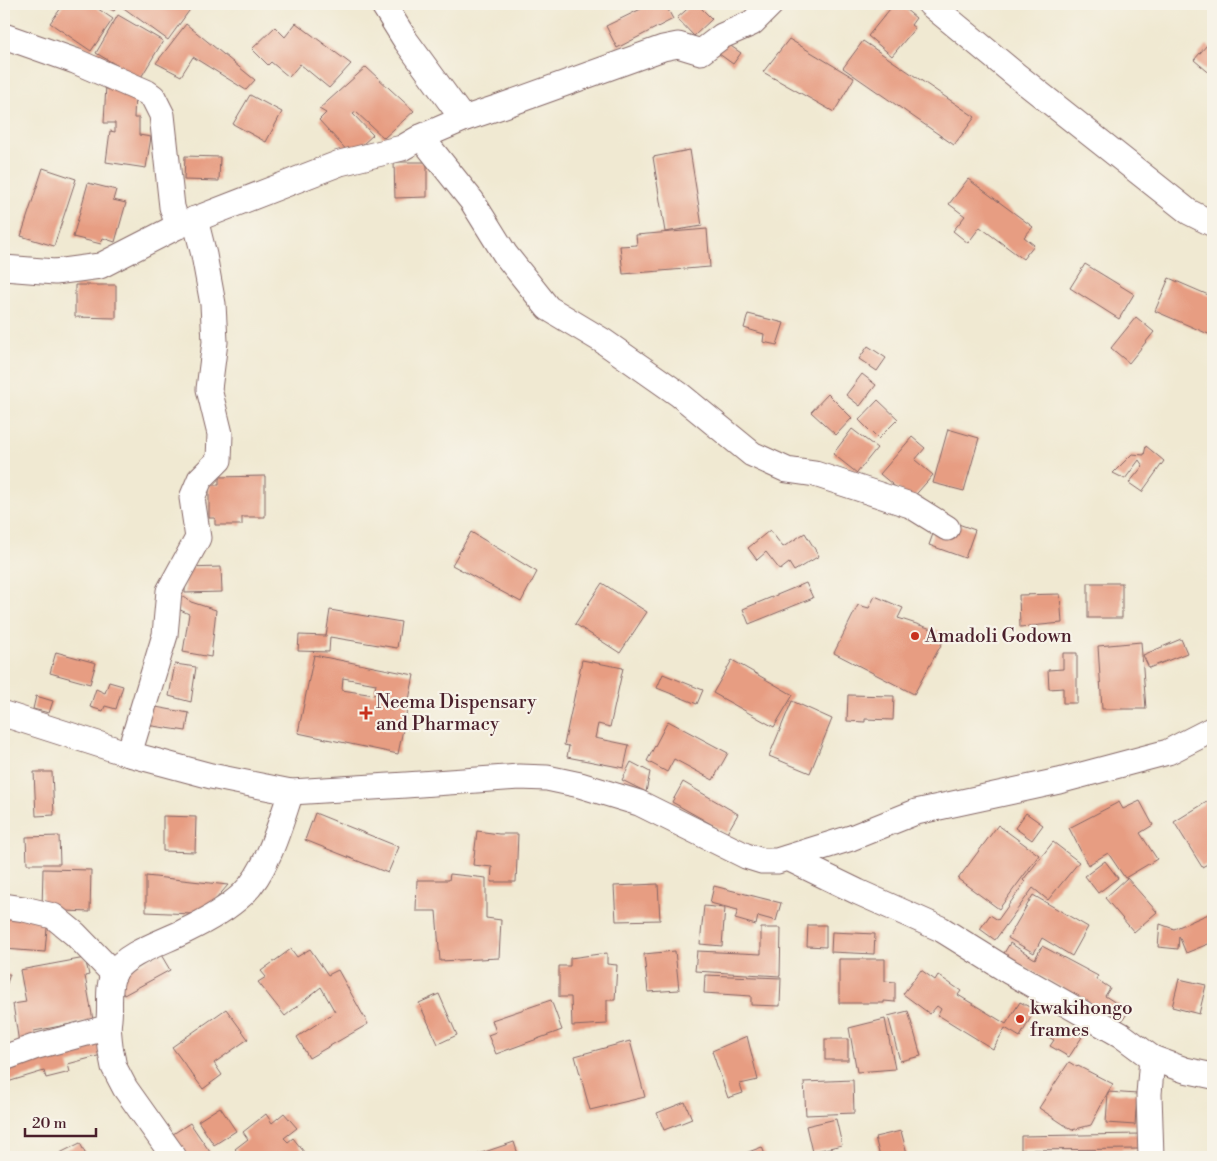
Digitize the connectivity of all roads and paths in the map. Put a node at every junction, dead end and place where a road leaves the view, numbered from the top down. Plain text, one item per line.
1 (383, 4) edge
2 (771, 4) edge
3 (930, 4) edge
4 (4, 36) edge
5 (463, 119) junction
6 (421, 137) junction
7 (186, 223) junction
8 (1213, 224) edge
9 (4, 268) edge
10 (947, 528) dead end
11 (4, 714) edge
12 (1213, 729) edge
13 (130, 754) junction
14 (291, 792) junction
15 (788, 858) junction
16 (4, 906) edge
17 (114, 974) junction
18 (108, 1026) junction
19 (4, 1058) edge
20 (1152, 1058) junction
21 (1213, 1076) edge
22 (174, 1157) edge
23 (1151, 1157) edge

1 - 5 street
2 - 5 street
3 - 8 street
4 - 7 street
5 - 6 street
6 - 7 street
6 - 10 street
7 - 9 street
7 - 13 street
11 - 13 street
12 - 15 street
13 - 14 street
14 - 15 street
14 - 17 street
15 - 20 street
16 - 17 street
17 - 18 street
18 - 19 street
18 - 22 street
20 - 21 street
20 - 23 street

